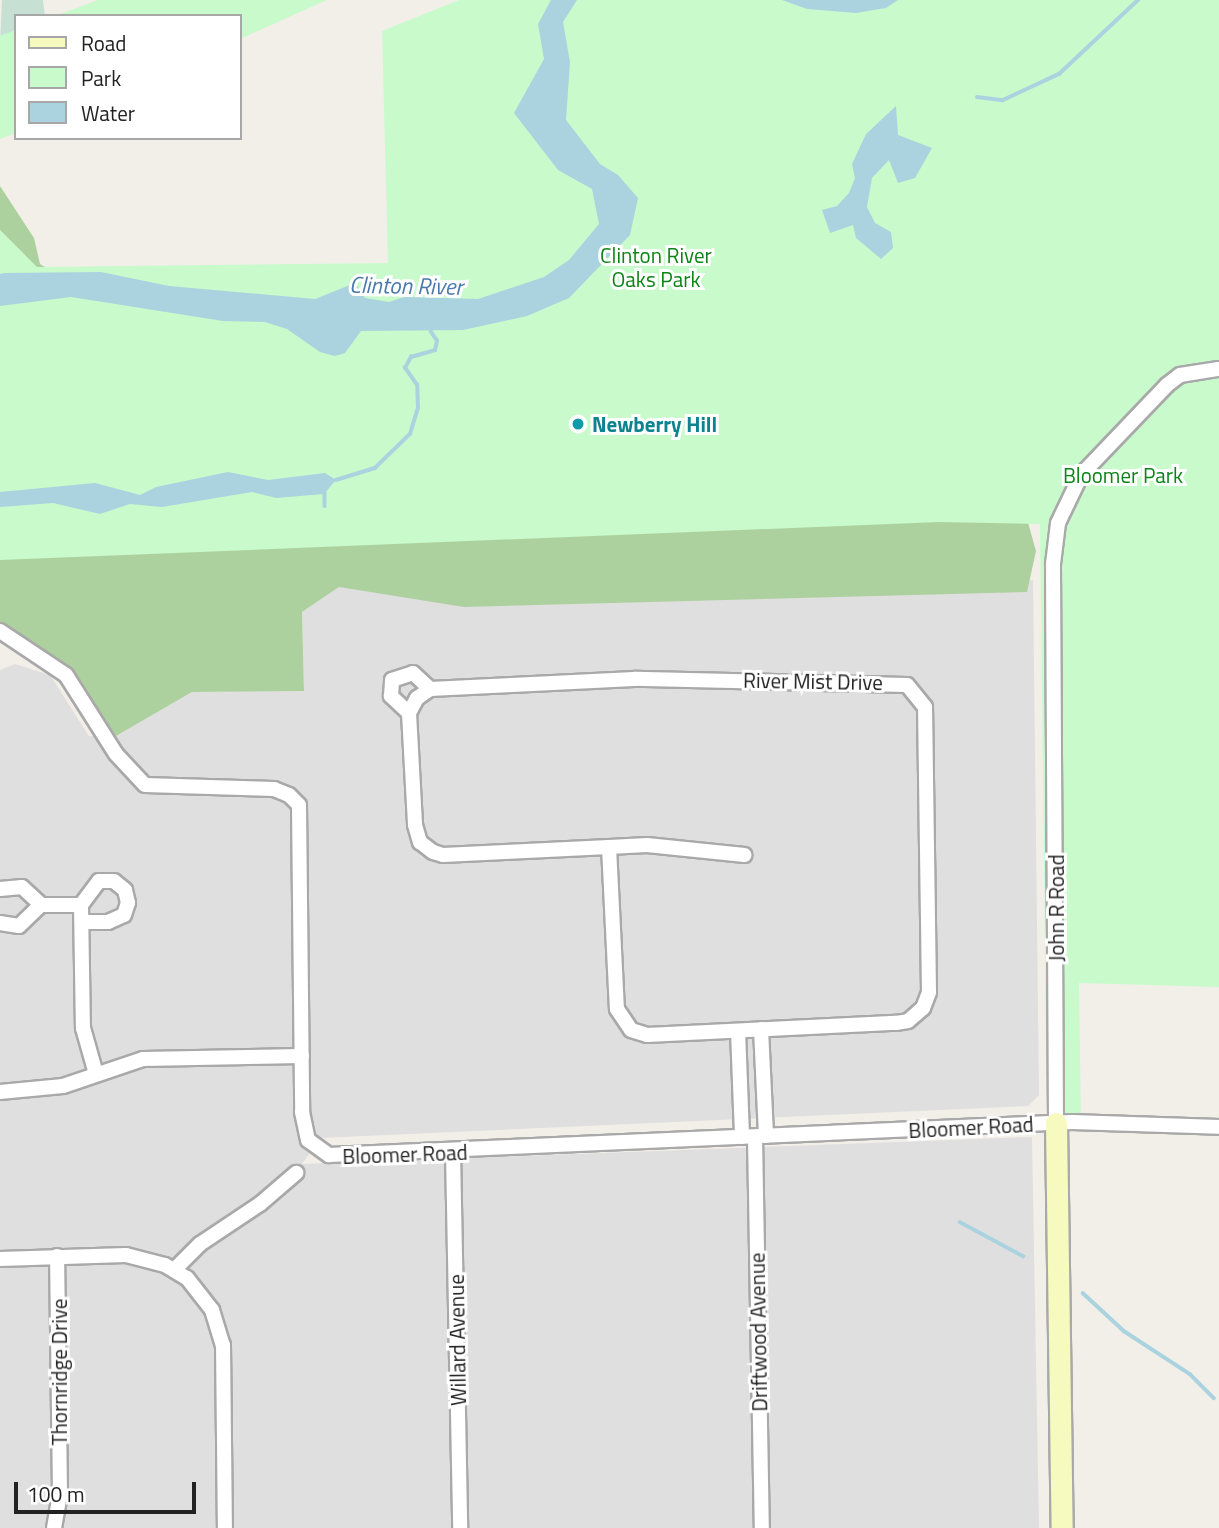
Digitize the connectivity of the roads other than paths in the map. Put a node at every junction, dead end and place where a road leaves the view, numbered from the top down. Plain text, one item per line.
1 (1219, 369) edge
2 (0, 631) edge
3 (430, 689) junction
4 (409, 713) junction
5 (609, 846) junction
6 (744, 855) dead end
7 (0, 889) edge
8 (41, 905) junction
9 (81, 905) junction
10 (82, 922) junction
11 (0, 923) edge
12 (761, 1029) junction
13 (738, 1031) junction
14 (302, 1056) junction
15 (96, 1074) junction
16 (0, 1092) edge
17 (1056, 1123) junction
18 (1219, 1127) edge
19 (754, 1137) junction
20 (453, 1152) junction
21 (296, 1172) dead end
22 (57, 1256) junction
23 (0, 1259) edge
24 (175, 1269) junction
25 (54, 1528) edge
26 (225, 1528) edge
27 (460, 1528) edge
28 (762, 1528) edge
29 (1062, 1528) edge

1 - 17 street, John R Road
2 - 14 street, Bloomer Road
3 - 4 street
3 - 4 street, River Mist Drive
3 - 12 street, River Mist Drive
4 - 5 street, River Mist Drive
5 - 6 street
5 - 13 street, River Mist Drive
7 - 8 street
8 - 9 street
8 - 11 street
9 - 10 street
9 - 10 street
10 - 15 street
12 - 13 street, River Mist Drive
12 - 19 street
13 - 19 street
14 - 15 street
14 - 20 street, Bloomer Road
15 - 16 street
17 - 18 street, Bloomer Road
17 - 19 street, Bloomer Road
17 - 29 street, John R Road
19 - 20 street, Bloomer Road
19 - 28 street, Driftwood Avenue
20 - 27 street, Willard Avenue
21 - 24 street
22 - 23 street
22 - 24 street
22 - 25 street, Thornridge Drive
24 - 26 street

